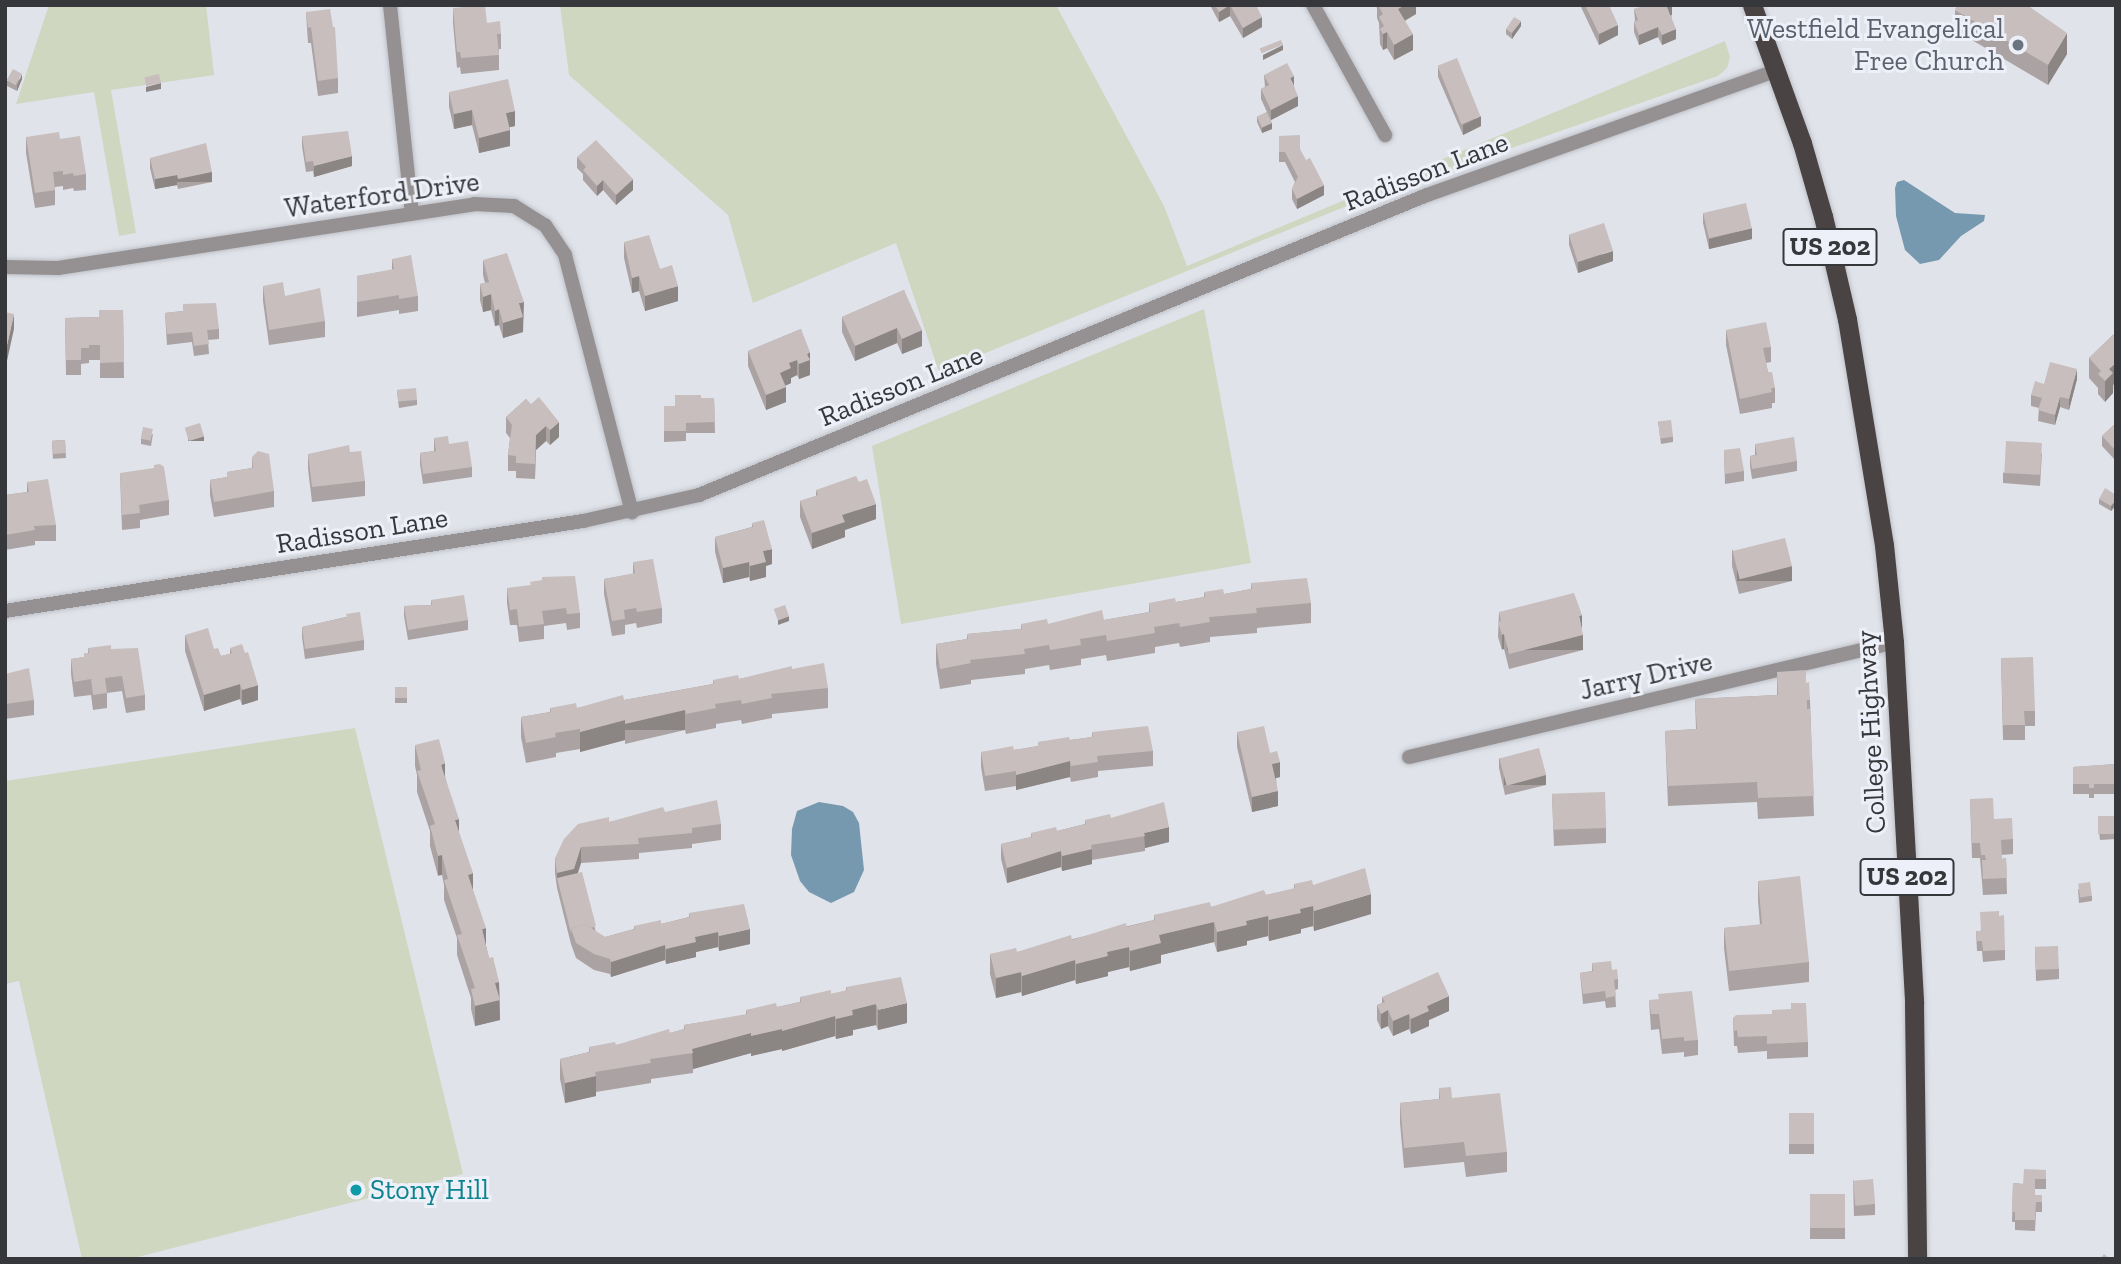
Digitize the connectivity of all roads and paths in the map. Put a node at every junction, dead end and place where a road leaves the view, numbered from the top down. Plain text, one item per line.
1 (390, 5) edge
2 (1313, 5) edge
3 (1752, 5) edge
4 (1778, 70) junction
5 (1385, 135) dead end
6 (412, 213) junction
7 (5, 267) edge
8 (632, 512) junction
9 (5, 611) edge
10 (1894, 642) junction
11 (1409, 757) dead end
12 (1917, 1259) edge

1 - 6 street
2 - 5 street
3 - 4 highway, US 202
4 - 8 street, Radisson Lane
4 - 10 highway, College Highway / US 202
6 - 7 street, Waterford Drive
6 - 8 street, Waterford Drive
8 - 9 street, Radisson Lane
10 - 11 street, Jarry Drive
10 - 12 highway, College Highway / US 202

